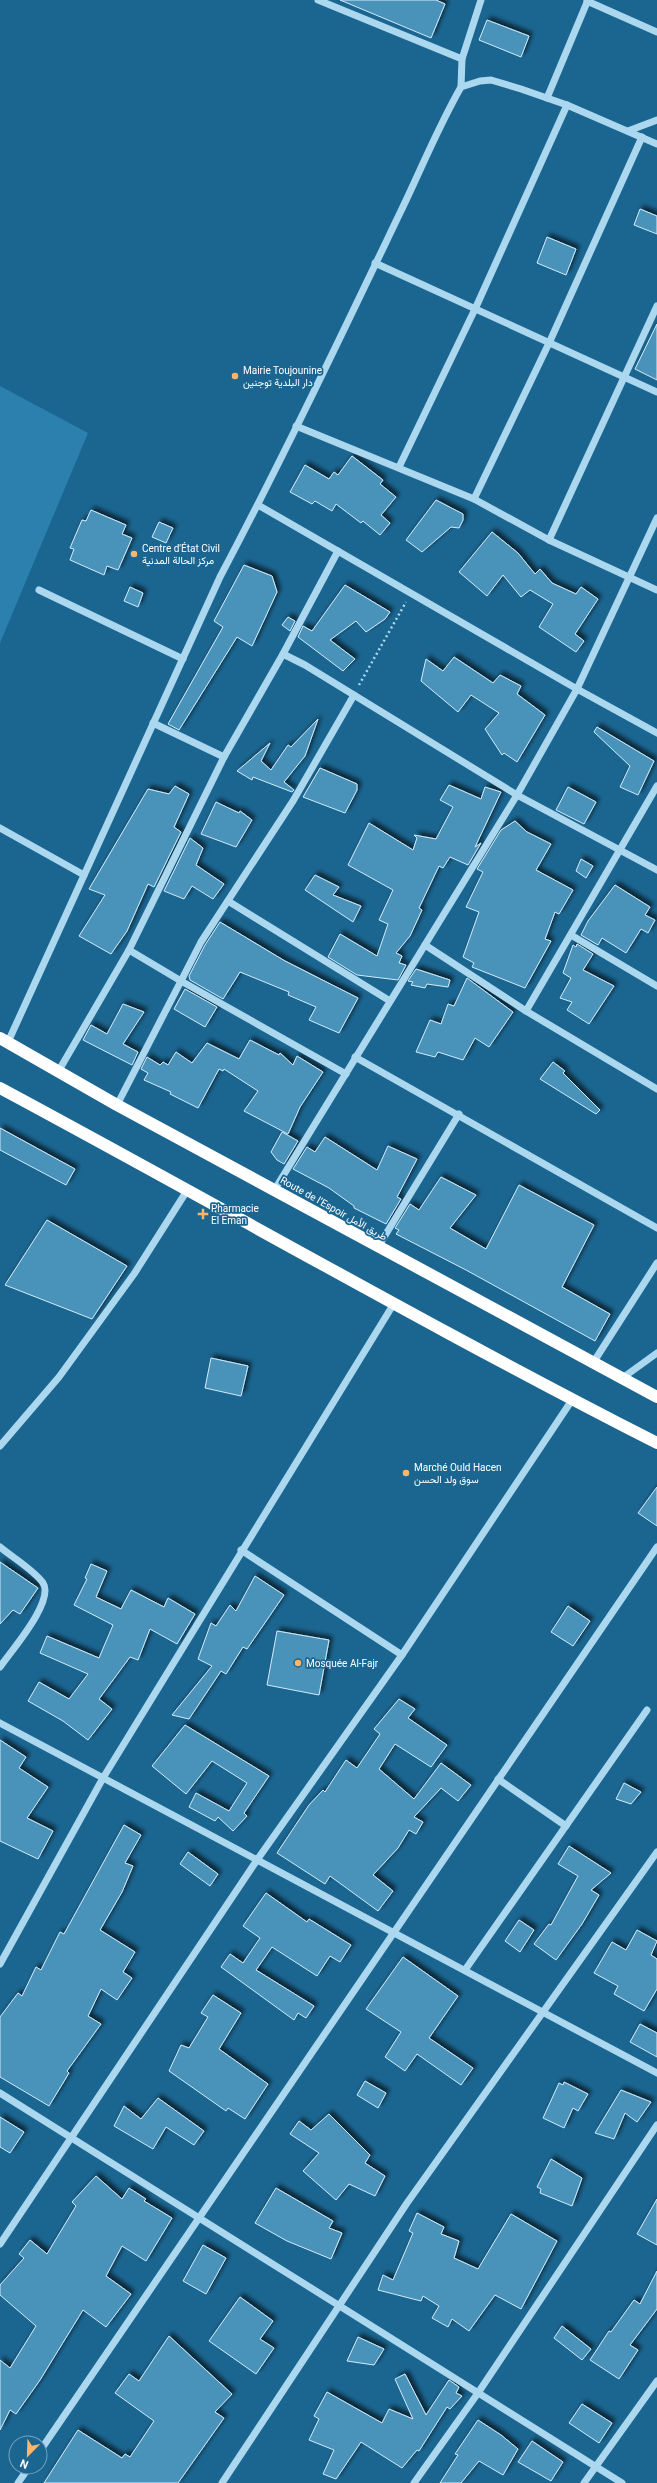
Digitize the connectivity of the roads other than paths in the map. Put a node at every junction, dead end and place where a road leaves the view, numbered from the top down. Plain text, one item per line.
1 (318, 0) edge
2 (481, 0) edge
3 (588, 1) edge
4 (657, 32) edge
5 (462, 59) junction
6 (461, 87) junction
7 (547, 98) junction
8 (567, 105) junction
9 (657, 120) edge
10 (628, 131) junction
11 (642, 137) junction
12 (657, 144) edge
13 (375, 263) junction
14 (657, 306) edge
15 (476, 307) junction
16 (550, 341) junction
17 (625, 376) junction
18 (657, 392) edge
19 (296, 426) junction
20 (399, 467) junction
21 (474, 500) junction
22 (258, 505) junction
23 (656, 521) edge
24 (549, 540) junction
25 (338, 551) junction
26 (631, 577) junction
27 (39, 590) dead end
28 (657, 590) edge
29 (283, 654) junction
30 (183, 659) junction
31 (577, 689) junction
32 (354, 695) junction
33 (153, 722) junction
34 (657, 733) edge
35 (224, 756) junction
36 (657, 786) edge
37 (517, 795) junction
38 (0, 828) edge
39 (619, 849) junction
40 (657, 870) edge
41 (84, 875) junction
42 (228, 901) junction
43 (571, 935) junction
44 (425, 945) junction
45 (129, 950) junction
46 (181, 981) junction
47 (657, 986) edge
48 (390, 1001) junction
49 (526, 1011) junction
50 (4, 1040) edge
51 (355, 1057) junction
52 (58, 1072) junction
53 (346, 1074) junction
54 (0, 1088) edge
55 (657, 1089) edge
56 (117, 1104) junction
57 (459, 1114) junction
58 (188, 1189) junction
59 (275, 1189) junction
60 (657, 1228) edge
61 (378, 1247) junction
62 (657, 1263) edge
63 (393, 1304) junction
64 (657, 1353) edge
65 (593, 1363) junction
66 (621, 1379) junction
67 (657, 1397) edge
68 (572, 1400) junction
69 (657, 1443) edge
70 (0, 1446) edge
71 (0, 1548) edge
72 (657, 1548) edge
73 (241, 1550) junction
74 (402, 1655) junction
75 (0, 1667) edge
76 (647, 1710) dead end
77 (0, 1723) edge
78 (103, 1778) junction
79 (498, 1779) junction
80 (566, 1826) junction
81 (657, 1852) edge
82 (257, 1860) junction
83 (393, 1932) junction
84 (0, 1964) edge
85 (465, 1970) junction
86 (544, 2013) junction
87 (657, 2073) edge
88 (0, 2093) edge
89 (657, 2125) edge
90 (72, 2138) junction
91 (200, 2218) junction
92 (0, 2244) edge
93 (338, 2305) junction
94 (657, 2380) edge
95 (478, 2393) junction
96 (48, 2439) edge
97 (595, 2466) junction
98 (222, 2483) edge
99 (414, 2483) edge
100 (584, 2483) edge
101 (622, 2483) edge

1 - 5 street
2 - 5 street
3 - 4 street
3 - 7 street
5 - 6 street
6 - 7 street
6 - 13 street
7 - 8 street
8 - 10 street
8 - 15 street
9 - 10 street
10 - 11 street
11 - 12 street
11 - 16 street
13 - 15 street
13 - 19 street
14 - 17 street
15 - 16 street
15 - 20 street
16 - 17 street
16 - 21 street
17 - 18 street
17 - 24 street
19 - 20 street
19 - 22 street
20 - 21 street
21 - 24 street
22 - 25 street
22 - 30 street
23 - 26 street
24 - 26 street
25 - 29 street
25 - 31 street
26 - 28 street
26 - 31 street
27 - 30 street
29 - 32 street
29 - 35 street
30 - 33 street
31 - 34 street
31 - 37 street
32 - 37 street
32 - 42 street
33 - 35 street
33 - 41 street
35 - 45 street
36 - 39 street
37 - 39 street
37 - 44 street
38 - 41 street
39 - 40 street
39 - 43 street
41 - 50 street
42 - 46 street
42 - 48 street
43 - 47 street
43 - 49 street
44 - 48 street
44 - 49 street
45 - 46 street
45 - 52 street
46 - 53 street
46 - 56 street
48 - 51 street
49 - 55 street
50 - 52 highway, Route de l’Espoir طريق الأمل
51 - 53 street
51 - 57 street
52 - 56 highway, Route de l’Espoir طريق الأمل
53 - 59 street
54 - 58 highway
56 - 59 highway, Route de l’Espoir طريق الأمل
57 - 60 street
57 - 61 street
58 - 63 highway
58 - 70 street
59 - 61 highway, Route de l’Espoir طريق الأمل
61 - 65 highway, Route de l’Espoir طريق الأمل
62 - 65 street
63 - 68 highway
63 - 73 street
64 - 66 street
65 - 66 highway, Route de l’Espoir طريق الأمل
66 - 67 highway, Route de l’Espoir طريق الأمل
68 - 69 highway
68 - 74 street
71 - 75 street
72 - 79 street
73 - 74 street
73 - 78 street
74 - 82 street
76 - 80 street
77 - 78 street
78 - 82 street
78 - 84 street
79 - 80 street
79 - 83 street
80 - 85 street
81 - 86 street
82 - 83 street
82 - 90 street
83 - 85 street
83 - 91 street
85 - 86 street
86 - 87 street
86 - 93 street
88 - 90 street
89 - 95 street
90 - 91 street
90 - 92 street
91 - 93 street
91 - 96 street
93 - 95 street
93 - 98 street
94 - 97 street
95 - 97 street
95 - 99 street
97 - 100 street
97 - 101 street

